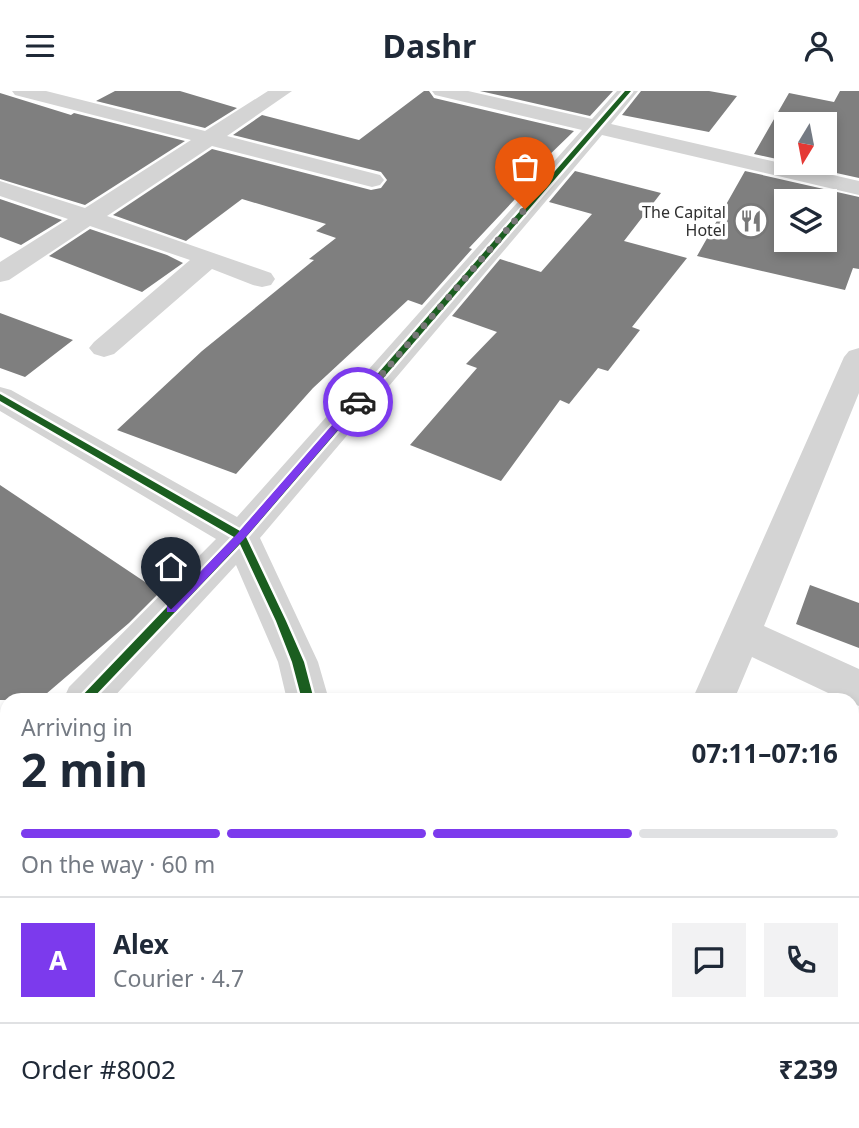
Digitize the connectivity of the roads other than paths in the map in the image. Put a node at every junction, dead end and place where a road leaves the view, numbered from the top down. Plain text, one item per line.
1 (22, 91) edge
2 (282, 91) edge
3 (442, 91) edge
4 (628, 91) edge
5 (597, 127) junction
6 (210, 138) junction
7 (372, 180) dead end
8 (0, 188) edge
9 (859, 188) edge
10 (87, 216) junction
11 (209, 258) junction
12 (0, 274) edge
13 (262, 279) dead end
14 (104, 348) dead end
15 (859, 357) edge
16 (0, 397) edge
17 (241, 536) junction
18 (740, 633) junction
19 (859, 688) edge
20 (91, 693) edge
21 (305, 693) edge
22 (716, 693) edge

1 - 6 street
2 - 6 street
3 - 5 street
4 - 5 street
5 - 9 street
5 - 17 street
6 - 7 street
6 - 10 street
8 - 10 street
10 - 11 street
10 - 12 street
11 - 13 street
11 - 14 street
15 - 18 street
16 - 17 street
17 - 20 street
17 - 21 street
18 - 19 street
18 - 22 street

